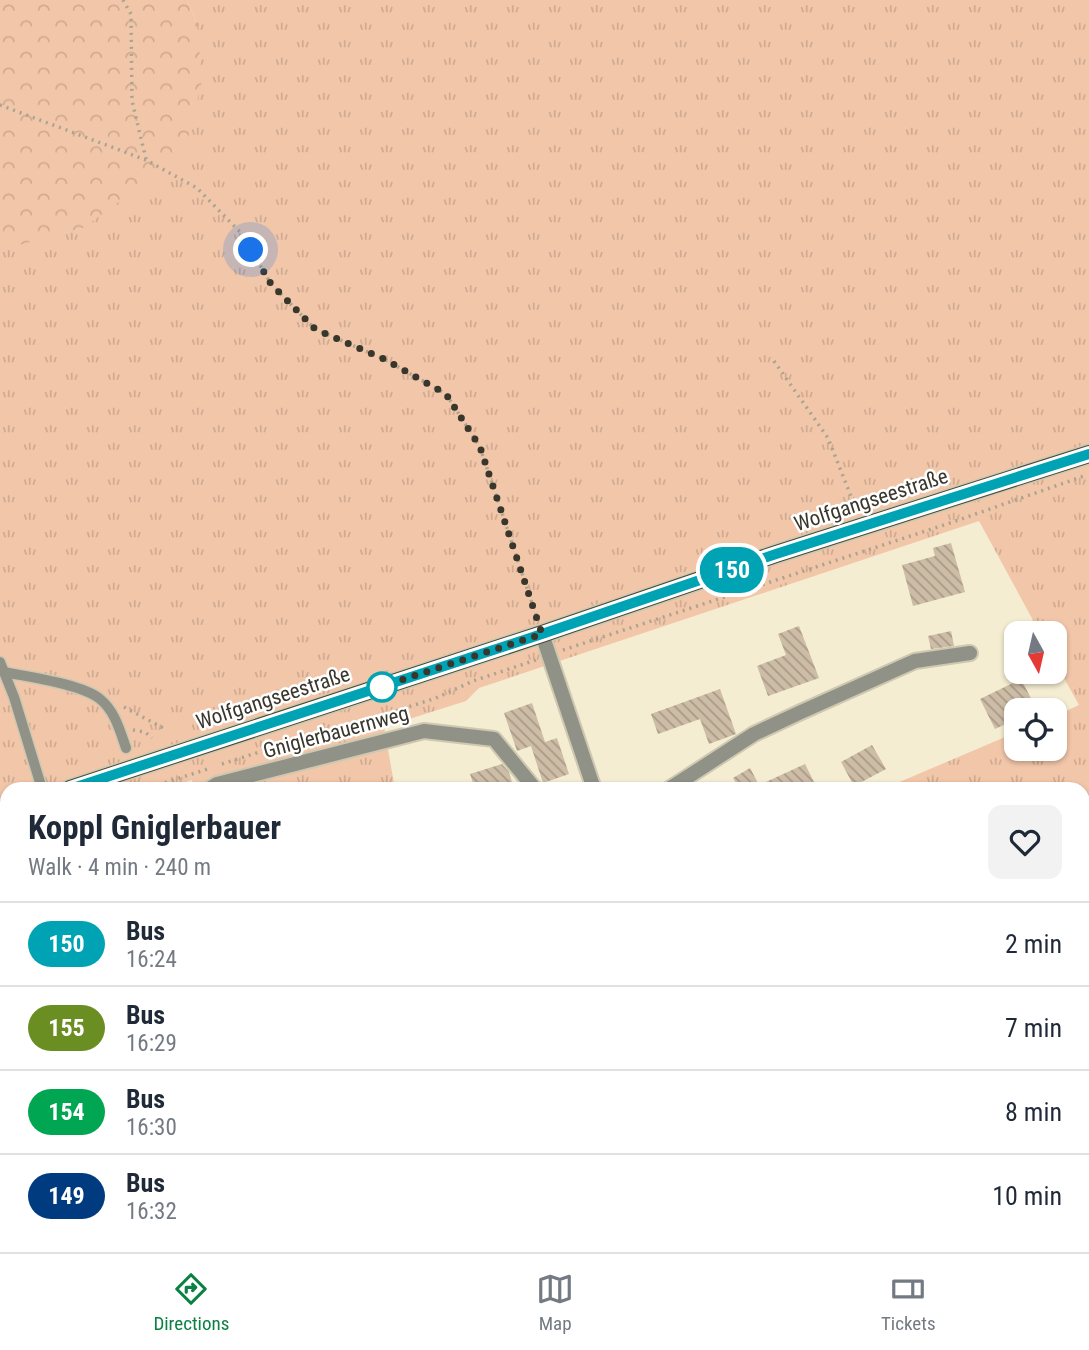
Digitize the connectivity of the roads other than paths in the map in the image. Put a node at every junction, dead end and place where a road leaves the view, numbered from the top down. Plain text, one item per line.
1 (1089, 454) edge
2 (542, 634) junction
3 (970, 653) dead end
4 (2, 667) edge
5 (126, 748) dead end
6 (40, 782) edge
7 (91, 782) edge
8 (225, 782) edge
9 (529, 782) edge
10 (592, 782) edge
11 (680, 782) edge

1 - 2 main road, Wolfgangseestraße
2 - 7 main road, Wolfgangseestraße
2 - 10 street
3 - 11 street
4 - 5 lane
4 - 6 lane
8 - 9 street, Gniglerbauernweg

